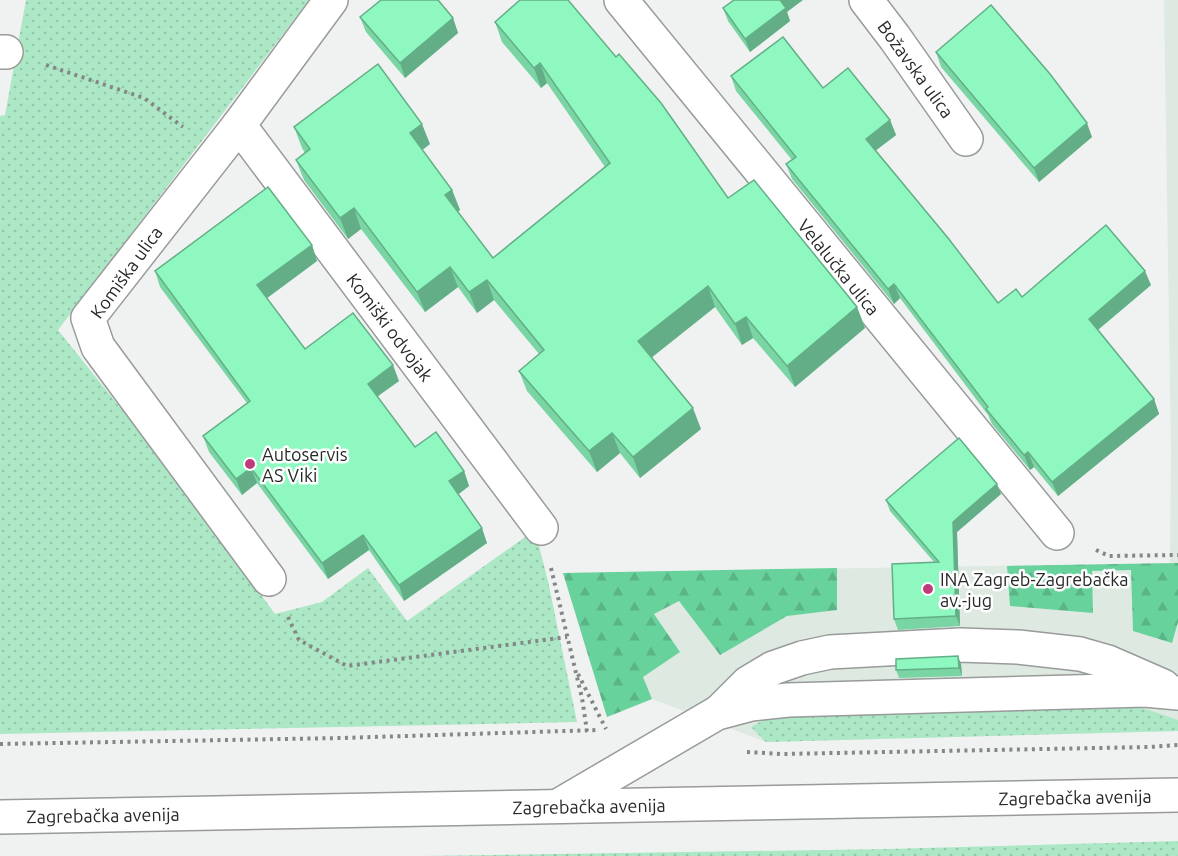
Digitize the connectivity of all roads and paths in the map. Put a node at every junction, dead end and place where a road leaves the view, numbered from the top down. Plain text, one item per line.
1 (331, 0) edge
2 (621, 0) edge
3 (866, 0) edge
4 (3, 52) edge
5 (239, 125) junction
6 (966, 139) dead end
7 (218, 152) junction
8 (541, 528) joint
9 (1058, 533) joint
10 (1178, 555) edge
11 (269, 579) joint
12 (567, 637) junction
13 (574, 665) junction
14 (1178, 693) edge
15 (717, 713) junction
16 (606, 729) junction
17 (613, 729) dead end
18 (587, 731) junction
19 (0, 744) edge
20 (1178, 745) edge
21 (739, 750) dead end
22 (1178, 795) edge
23 (558, 806) junction
24 (0, 817) edge

1 - 5 street, Komiška ulica
2 - 9 street, Velalučka ulica
3 - 6 street, Božavska ulica
4 - 7 path
5 - 7 street, Komiška ulica
5 - 8 street, Komiški odvojak
7 - 11 street, Komiška ulica
8 - 12 path
9 - 10 path
11 - 12 path
12 - 13 path
13 - 16 path
13 - 18 path
14 - 15 street
14 - 15 street
15 - 23 street
16 - 17 path
16 - 18 path
18 - 19 path
20 - 21 path
22 - 23 street, Zagrebačka avenija
23 - 24 street, Zagrebačka avenija

